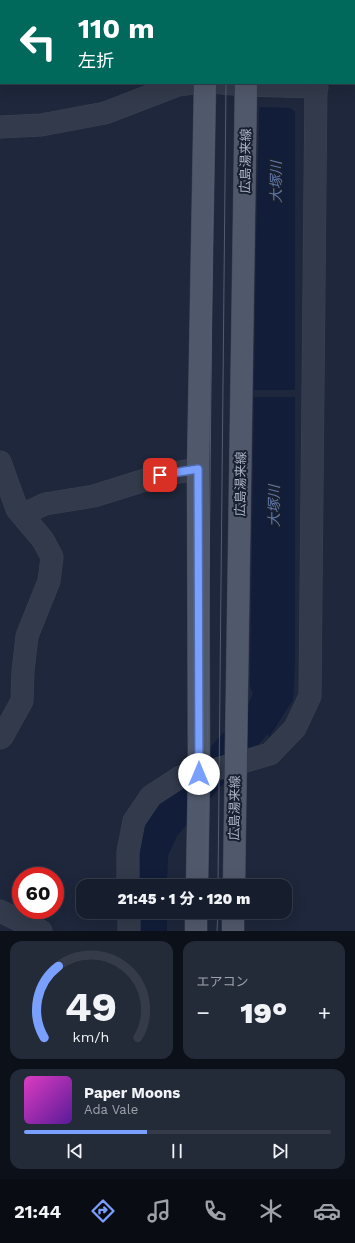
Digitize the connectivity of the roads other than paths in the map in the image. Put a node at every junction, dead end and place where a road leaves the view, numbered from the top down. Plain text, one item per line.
1 (186, 84) edge
2 (205, 84) edge
3 (235, 84) edge
4 (249, 85) edge
5 (312, 86) edge
6 (0, 127) edge
7 (0, 462) edge
8 (198, 469) junction
9 (22, 515) junction
10 (0, 738) edge
11 (242, 768) junction
12 (199, 774) junction
13 (128, 879) edge
14 (197, 879) edge
15 (234, 879) edge
16 (0, 911) edge
17 (129, 919) edge
18 (196, 919) edge
19 (233, 919) edge
20 (33, 929) edge
21 (129, 931) edge
22 (196, 931) edge
23 (233, 931) edge

1 - 6 street
2 - 8 main road
3 - 4 street
4 - 5 street
4 - 11 main road, 広島湯来線
5 - 11 street
7 - 9 street
8 - 9 street
8 - 12 main road
9 - 10 street
11 - 12 street
11 - 15 main road, 広島湯来線
12 - 13 street
12 - 14 main road
16 - 20 street
17 - 21 street
18 - 22 main road
19 - 23 main road

